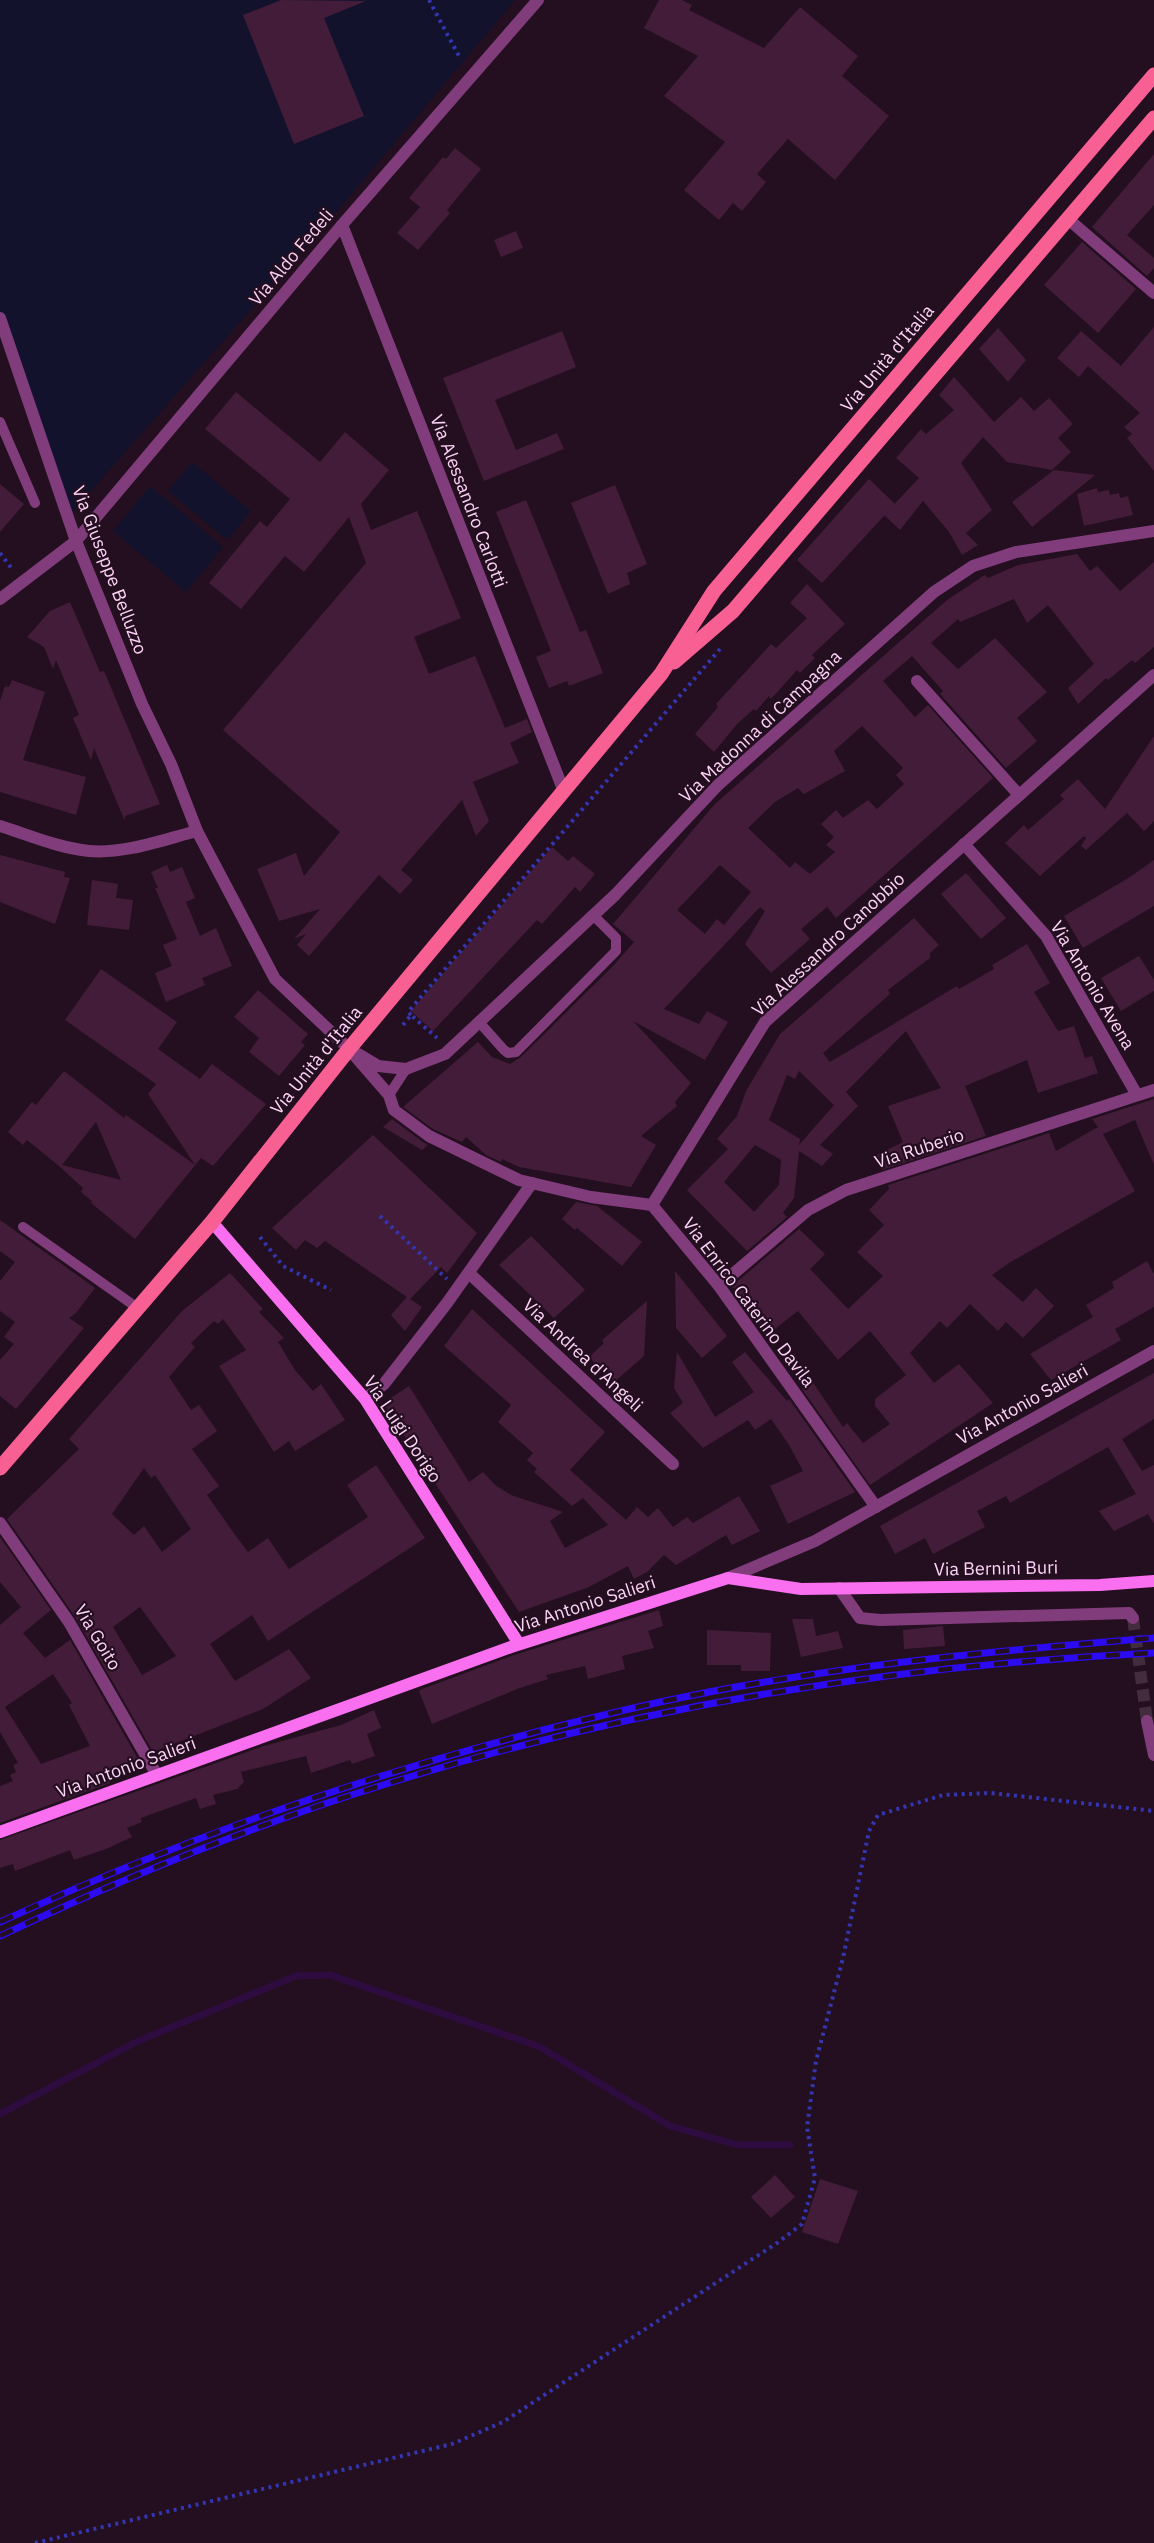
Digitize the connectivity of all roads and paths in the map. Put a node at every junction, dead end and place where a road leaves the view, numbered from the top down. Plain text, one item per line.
1 (429, 0) edge
2 (538, 0) edge
3 (460, 58) dead end
4 (1154, 75) edge
5 (1154, 118) edge
6 (1068, 219) junction
7 (342, 225) junction
8 (1154, 293) edge
9 (0, 318) edge
10 (0, 422) edge
11 (35, 503) dead end
12 (1154, 531) edge
13 (76, 541) junction
14 (0, 599) edge
15 (661, 674) junction
16 (1154, 675) edge
17 (917, 681) dead end
18 (563, 789) junction
19 (1019, 795) junction
20 (0, 826) edge
21 (197, 831) junction
22 (964, 844) junction
23 (593, 915) junction
24 (479, 1022) junction
25 (403, 1025) dead end
26 (441, 1039) dead end
27 (350, 1049) junction
28 (406, 1069) junction
29 (1154, 1090) edge
30 (389, 1095) junction
31 (1137, 1095) junction
32 (532, 1183) junction
33 (652, 1205) junction
34 (380, 1216) dead end
35 (212, 1222) junction
36 (22, 1227) dead end
37 (260, 1237) dead end
38 (469, 1273) junction
39 (719, 1286) junction
40 (457, 1289) junction
41 (332, 1290) dead end
42 (140, 1309) junction
43 (1154, 1351) edge
44 (365, 1399) junction
45 (673, 1464) dead end
46 (0, 1468) edge
47 (876, 1507) junction
48 (0, 1523) edge
49 (728, 1578) junction
50 (1154, 1581) edge
51 (839, 1588) junction
52 (1133, 1618) dead end
53 (519, 1644) junction
54 (1147, 1721) tunnel mouth
55 (1154, 1755) edge
56 (157, 1775) junction
57 (1154, 1811) edge
58 (0, 1832) edge
59 (35, 2543) edge

1 - 3 path
2 - 7 street, Via Aldo Fedeli
4 - 15 main road, Via Unità d'Italia
5 - 6 main road, Via Unità d'Italia
6 - 8 street
6 - 15 main road, Via Unità d'Italia
7 - 13 street, Via Aldo Fedeli
7 - 18 street, Via Alessandro Carlotti
9 - 13 street, Via Giuseppe Belluzzo
10 - 11 lane
12 - 23 street, Via Madonna di Campagna
13 - 14 street, Via Aldo Fedeli
13 - 21 street, Via Giuseppe Belluzzo
15 - 18 main road, Via Unità d'Italia
16 - 19 street, Via Alessandro Canobbio
17 - 19 street
18 - 27 main road, Via Unità d'Italia
19 - 22 street, Via Alessandro Canobbio
20 - 21 street
21 - 27 street, Via Giuseppe Belluzzo
22 - 31 street, Via Antonio Avena
22 - 33 street, Via Alessandro Canobbio
23 - 24 street, Via Madonna di Campagna
23 - 24 lane
24 - 28 street, Via Madonna di Campagna
25 - 26 path
27 - 28 street, Via Madonna di Campagna
27 - 30 street
27 - 35 main road, Via Unità d'Italia
28 - 30 lane
29 - 31 street, Via Ruberio
30 - 32 street
31 - 39 street, Via Ruberio
32 - 33 street
32 - 38 street
33 - 39 street, Via Enrico Caterino Davila
34 - 40 path
35 - 42 main road, Via Unità d'Italia
35 - 44 street, Via Luigi Dorigo
36 - 42 lane
37 - 41 path
38 - 40 street
38 - 45 street, Via Andrea d'Angeli
39 - 47 street, Via Enrico Caterino Davila
40 - 44 street
42 - 46 main road, Via Unità d'Italia
43 - 47 street, Via Antonio Salieri
44 - 53 street, Via Luigi Dorigo
47 - 49 street, Via Antonio Salieri
48 - 56 street, Via Goito
49 - 51 street, Via Bernini Buri
49 - 53 street, Via Antonio Salieri
50 - 51 street, Via Bernini Buri
51 - 52 street
53 - 56 street, Via Antonio Salieri
54 - 55 street
56 - 58 street, Via Antonio Salieri
57 - 59 path

